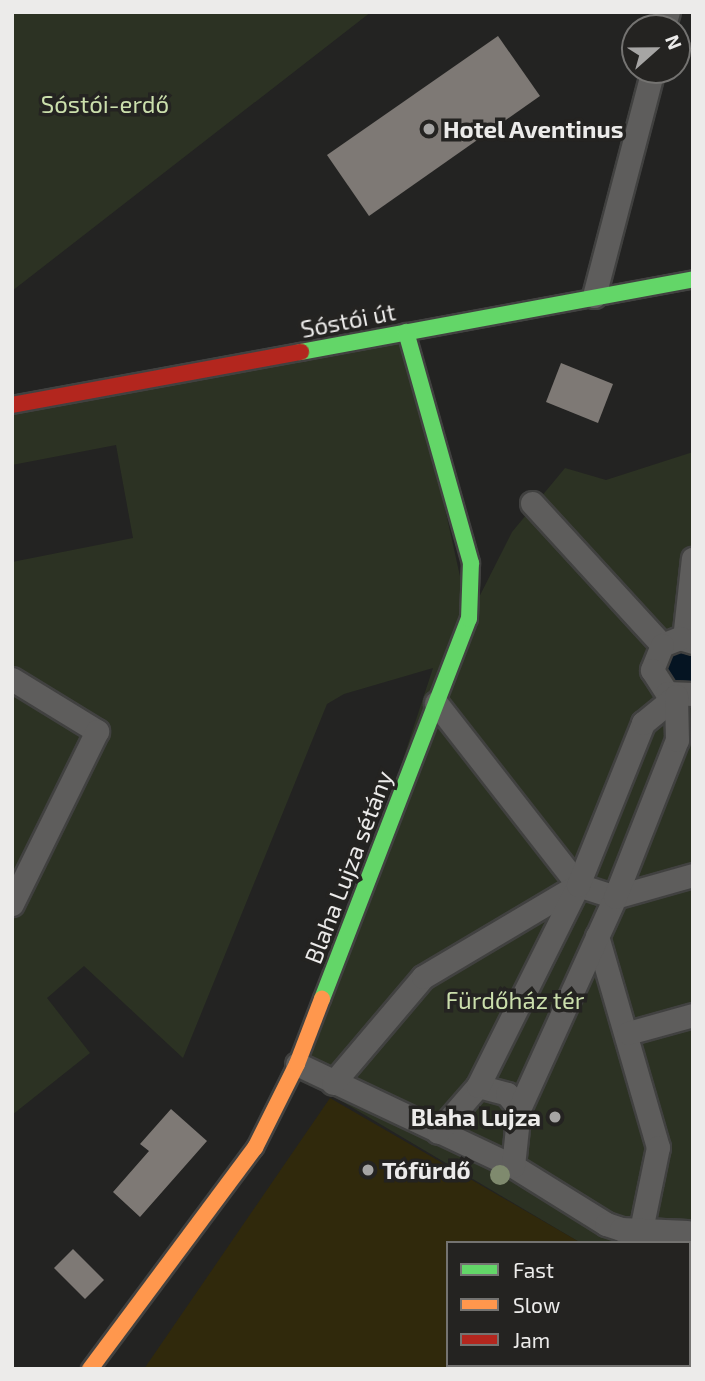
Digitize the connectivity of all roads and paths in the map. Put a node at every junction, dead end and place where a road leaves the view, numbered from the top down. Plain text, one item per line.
1 (649, 84) edge
2 (693, 279) edge
3 (594, 296) junction
4 (406, 332) junction
5 (12, 405) edge
6 (532, 503) dead end
7 (693, 558) edge
8 (680, 642) edge
9 (12, 680) edge
10 (684, 695) edge
11 (436, 703) junction
12 (693, 875) edge
13 (578, 885) junction
14 (615, 897) junction
15 (12, 905) edge
16 (597, 936) junction
17 (693, 1014) edge
18 (628, 1033) junction
19 (297, 1064) junction
20 (333, 1083) junction
21 (478, 1086) junction
22 (519, 1109) junction
23 (438, 1132) junction
24 (513, 1166) junction
25 (641, 1230) junction
26 (687, 1232) dead end
27 (90, 1369) edge

1 - 3 street
2 - 3 street, Sóstói út
3 - 4 street, Sóstói út
4 - 5 street, Sóstói út
4 - 11 street, Blaha Lujza sétány
6 - 8 street
7 - 8 street
8 - 10 street
9 - 15 street
10 - 13 street
10 - 14 street
11 - 13 street
11 - 19 street, Blaha Lujza sétány
12 - 14 street
13 - 14 street
13 - 20 street
13 - 21 street
14 - 16 street
16 - 18 street
16 - 22 street
17 - 18 street
18 - 25 street
19 - 20 street
19 - 27 street, Blaha Lujza sétány
20 - 23 street
21 - 22 street
21 - 23 street
22 - 24 street
23 - 24 street
24 - 25 street
25 - 26 street

